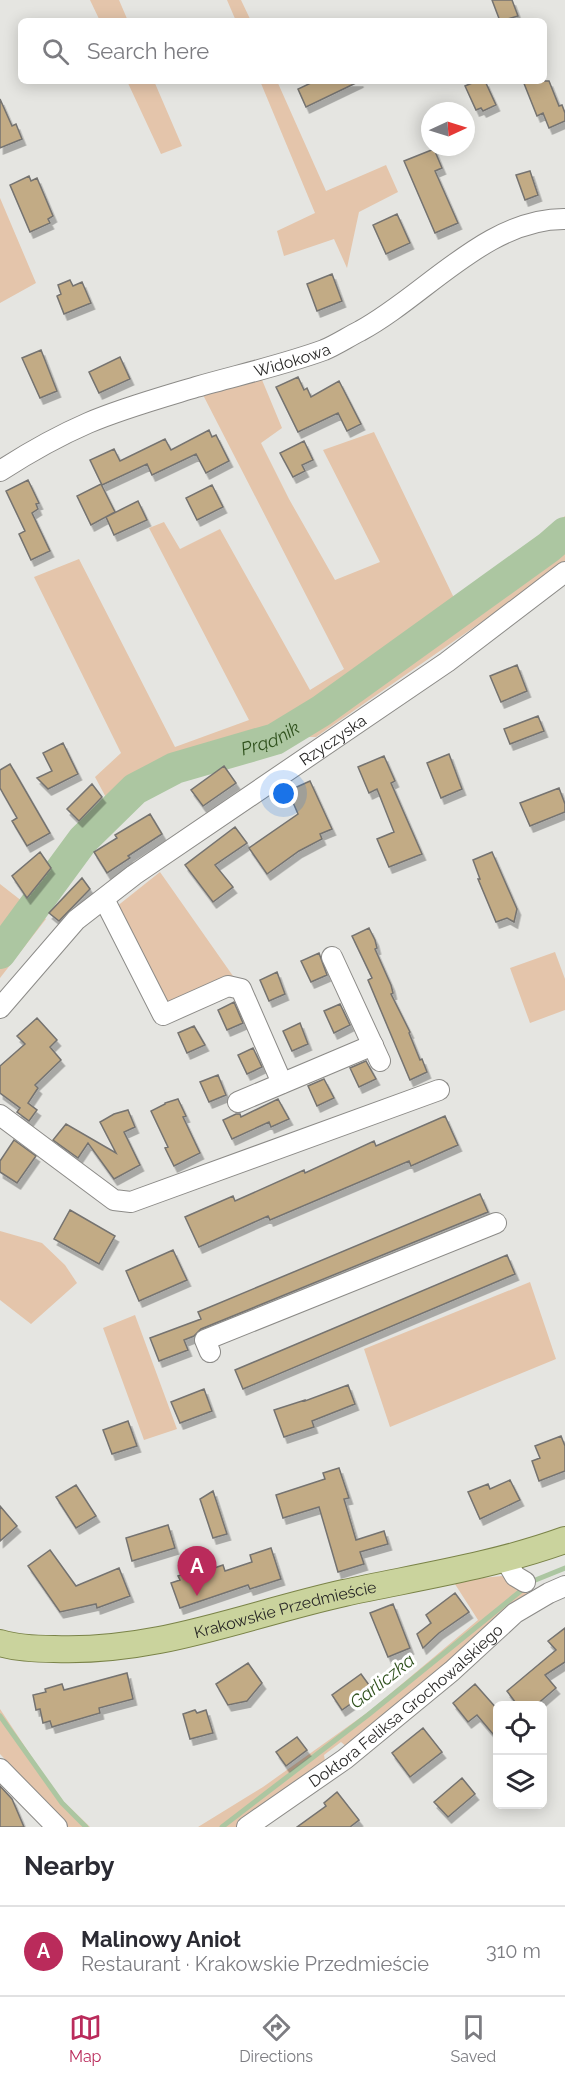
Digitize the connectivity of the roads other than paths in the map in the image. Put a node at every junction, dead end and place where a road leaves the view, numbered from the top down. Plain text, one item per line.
1 (565, 219) edge
2 (0, 471) edge
3 (565, 572) edge
4 (104, 899) junction
5 (332, 957) dead end
6 (2, 1002) edge
7 (282, 1083) junction
8 (439, 1090) dead end
9 (238, 1102) dead end
10 (0, 1115) edge
11 (496, 1222) dead end
12 (210, 1352) dead end
13 (565, 1540) edge
14 (505, 1559) junction
15 (543, 1587) edge
16 (0, 1643) edge
17 (0, 1769) edge
18 (57, 1827) edge
19 (247, 1827) edge

1 - 2 street, Widokowa
3 - 4 street, Rzyczyska
4 - 6 street, Rzyczyska
4 - 7 street
5 - 7 street
7 - 9 street
8 - 10 street
11 - 12 street
13 - 14 main road, Krakowskie Przedmieście
14 - 15 street
14 - 16 main road, Krakowskie Przedmieście
15 - 19 street, Doktora Feliksa Grochowalskiego
17 - 18 street

